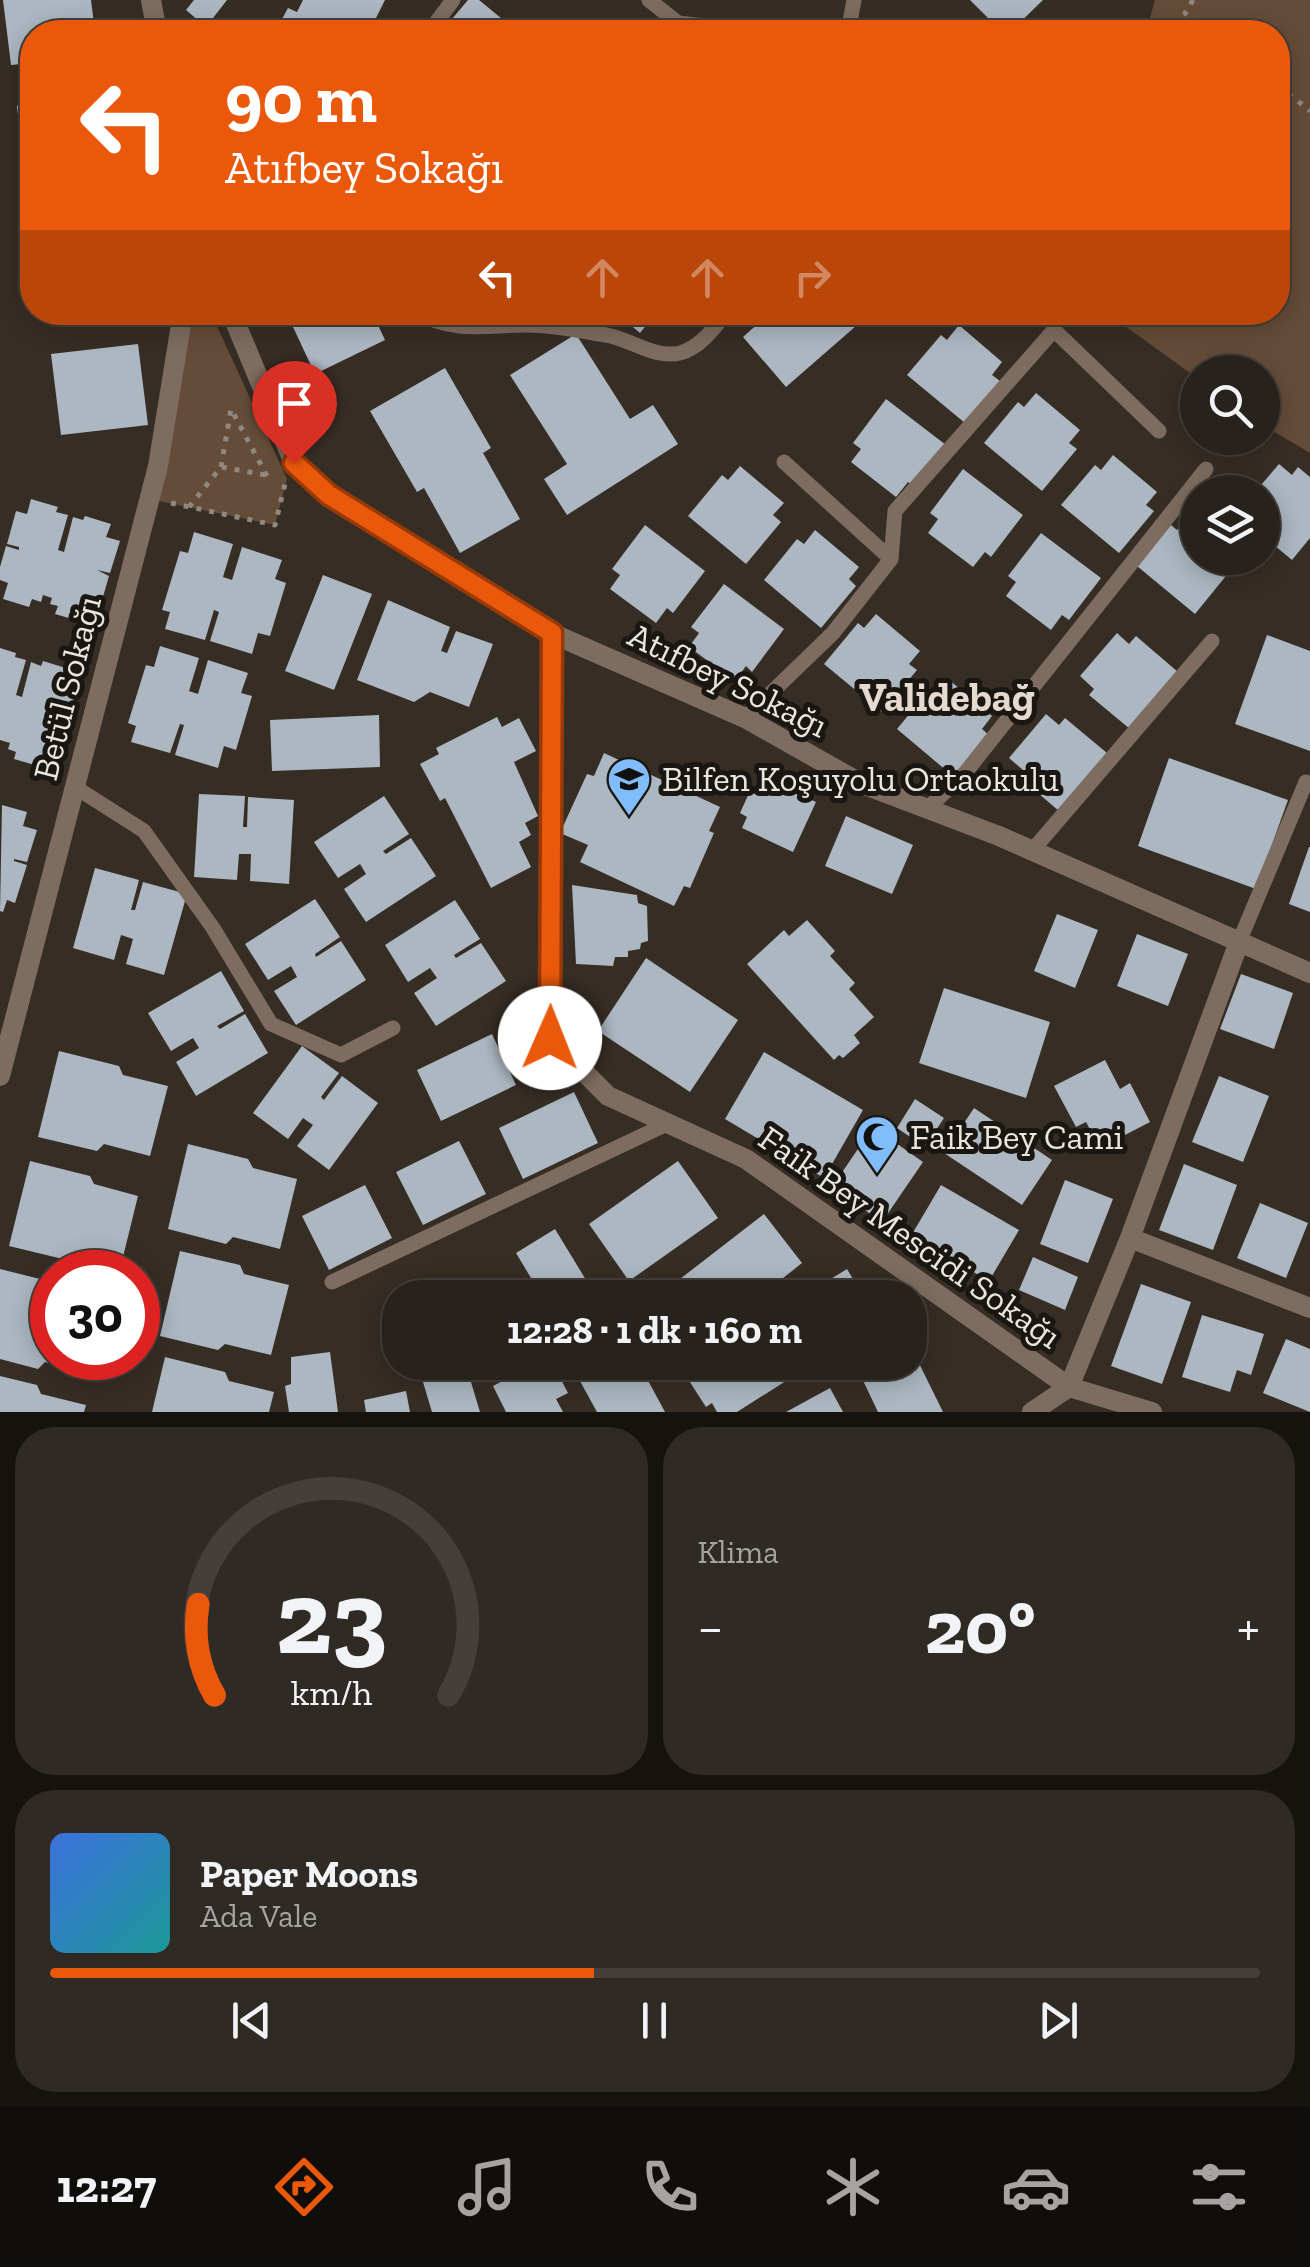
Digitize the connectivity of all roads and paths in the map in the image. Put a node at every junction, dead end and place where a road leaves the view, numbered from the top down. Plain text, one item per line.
1 (453, 0) edge
2 (649, 0) edge
3 (1192, 0) edge
4 (437, 20) edge
5 (674, 20) edge
6 (1194, 20) edge
7 (1290, 95) edge
8 (1310, 111) edge
9 (181, 325) edge
10 (236, 325) edge
11 (438, 325) edge
12 (532, 325) edge
13 (532, 325) edge
14 (716, 325) edge
15 (1160, 431) dead end
16 (784, 462) dead end
17 (221, 466) junction
18 (1206, 469) dead end
19 (267, 476) junction
20 (149, 499) junction
21 (189, 507) junction
22 (891, 560) junction
23 (552, 633) junction
24 (1212, 640) dead end
25 (745, 718) junction
26 (1306, 782) dead end
27 (75, 787) junction
28 (927, 808) junction
29 (1031, 852) junction
30 (1239, 942) junction
31 (1310, 972) edge
32 (393, 1028) dead end
33 (0, 1076) edge
34 (668, 1123) junction
35 (1130, 1238) junction
36 (332, 1282) dead end
37 (1310, 1308) edge
38 (1070, 1387) junction
39 (1032, 1412) edge
40 (1152, 1412) edge

1 - 4 lane
2 - 5 lane
3 - 6 path
7 - 8 path
9 - 20 street, Betül Sokağı
10 - 23 street, Atıfbey Sokağı
11 - 13 lane
12 - 14 lane
15 - 22 lane
16 - 22 lane
17 - 19 path
17 - 19 path
17 - 21 path
18 - 28 lane
19 - 21 path
20 - 21 path
20 - 27 street, Betül Sokağı
22 - 25 lane
23 - 25 street, Atıfbey Sokağı
23 - 34 street, Faik Bey Mescidi Sokağı
24 - 29 lane
25 - 28 street, Atıfbey Sokağı
26 - 30 lane
27 - 32 lane
27 - 33 street, Betül Sokağı
28 - 29 street, Atıfbey Sokağı
29 - 30 street, Atıfbey Sokağı
30 - 31 street, Atıfbey Sokağı
30 - 35 street
34 - 36 lane
34 - 38 street, Faik Bey Mescidi Sokağı
35 - 37 street
35 - 38 street
38 - 39 street
38 - 40 street, Faik Bey Mescidi Sokağı

